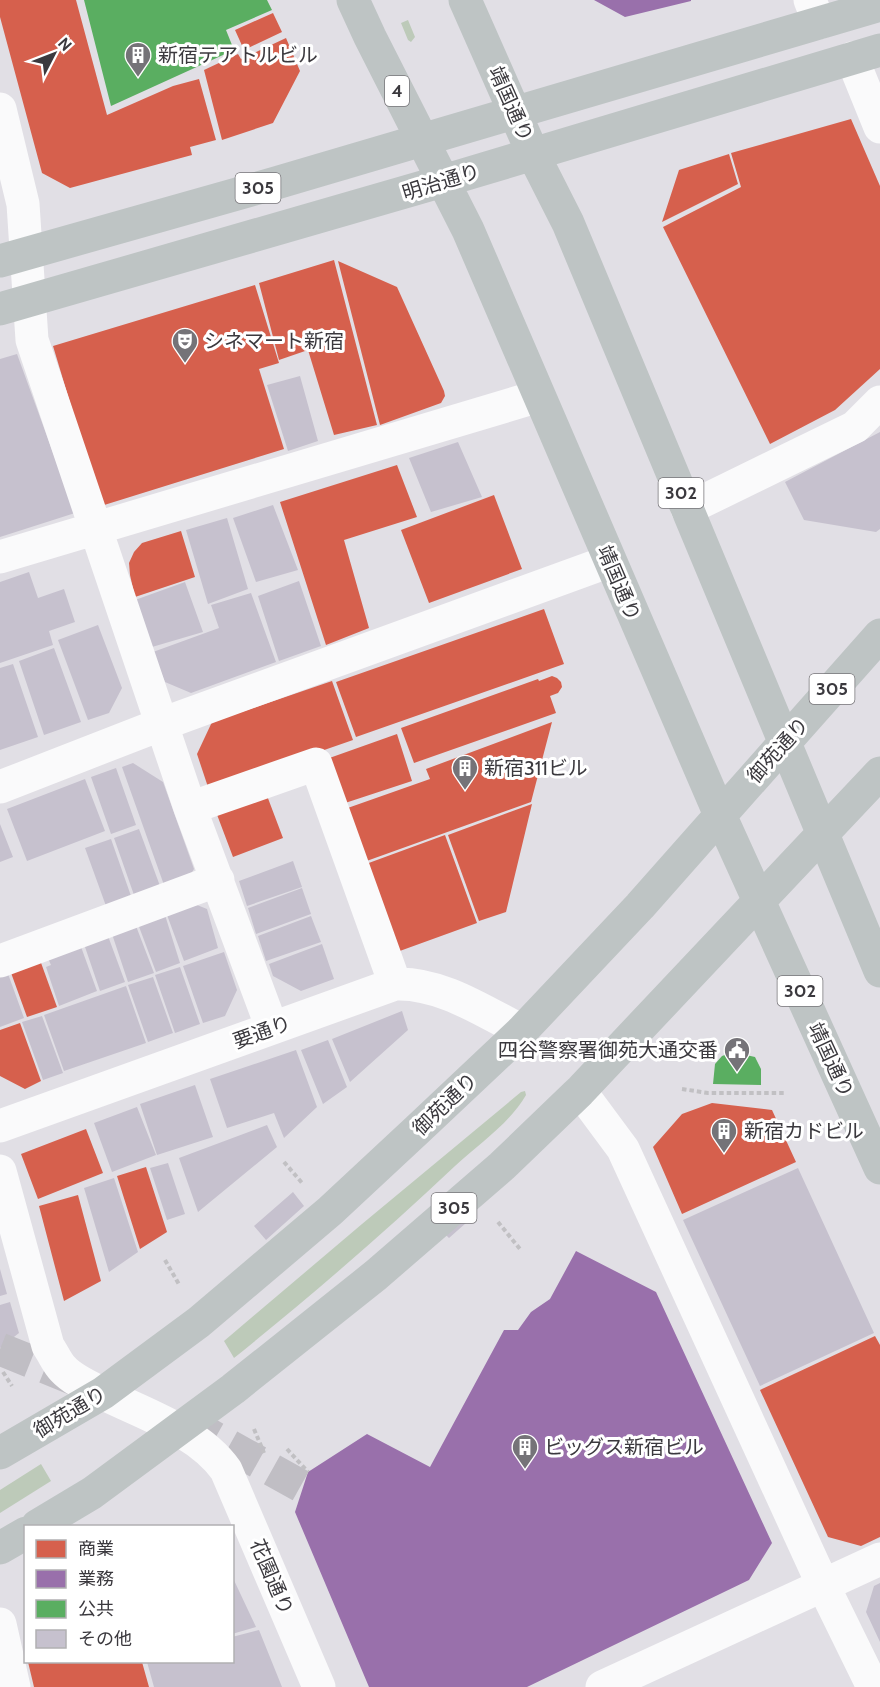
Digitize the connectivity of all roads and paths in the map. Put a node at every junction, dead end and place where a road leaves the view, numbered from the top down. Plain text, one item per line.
1 (353, 0) edge
2 (465, 0) edge
3 (880, 5) edge
4 (815, 11) edge
5 (866, 54) edge
6 (0, 109) edge
7 (515, 112) junction
8 (880, 127) edge
9 (422, 140) junction
10 (533, 154) junction
11 (443, 181) junction
12 (13, 258) edge
13 (15, 305) edge
14 (540, 396) junction
15 (880, 402) edge
16 (687, 509) junction
17 (97, 529) junction
18 (0, 558) edge
19 (610, 561) junction
20 (880, 635) edge
21 (162, 724) junction
22 (784, 742) junction
23 (880, 773) edge
24 (0, 787) edge
25 (190, 808) junction
26 (720, 815) junction
27 (822, 835) junction
28 (218, 880) junction
29 (760, 902) junction
30 (0, 961) edge
31 (880, 971) edge
32 (395, 984) junction
33 (272, 1028) junction
34 (522, 1031) junction
35 (682, 1089) dead end
36 (580, 1091) junction
37 (785, 1093) dead end
38 (0, 1126) edge
39 (284, 1162) dead end
40 (880, 1168) edge
41 (0, 1171) edge
42 (307, 1190) dead end
43 (165, 1260) dead end
44 (181, 1288) dead end
45 (3, 1372) dead end
46 (12, 1386) dead end
47 (103, 1393) junction
48 (177, 1429) junction
49 (254, 1429) dead end
50 (288, 1449) dead end
51 (0, 1453) edge
52 (268, 1462) dead end
53 (308, 1473) dead end
54 (40, 1525) edge
55 (24, 1534) edge
56 (0, 1548) edge
57 (880, 1560) edge
58 (823, 1586) junction
59 (0, 1624) edge
60 (641, 1679) edge
61 (14, 1687) edge
62 (319, 1687) edge
63 (602, 1687) edge
64 (873, 1687) edge

1 - 9 main road, 靖国通り / 4
2 - 7 main road, 靖国通り
3 - 4 main road, 305
4 - 7 main road, 305
5 - 8 street
5 - 10 main road, 明治通り / 305
6 - 12 street
7 - 9 main road, 305
7 - 10 main road, 靖国通り
9 - 11 main road, 靖国通り / 4
9 - 12 main road, 305
10 - 11 main road, 明治通り / 305
10 - 16 main road, 靖国通り / 302
11 - 13 main road, 明治通り / 305
11 - 14 main road, 靖国通り / 302
12 - 13 street
13 - 17 street
14 - 17 street
14 - 19 main road, 靖国通り / 302
15 - 16 street
16 - 22 main road, 靖国通り / 302
17 - 18 street
17 - 21 street
19 - 21 street
19 - 26 main road, 靖国通り / 302
20 - 22 main road, 御苑通り / 305
21 - 24 street
21 - 25 street
22 - 26 main road, 御苑通り / 305
22 - 27 main road, 靖国通り / 302
23 - 27 main road, 305
25 - 28 street
25 - 32 street
26 - 29 main road, 靖国通り / 302
26 - 34 main road, 御苑通り / 305
27 - 29 main road, 305
27 - 31 main road, 靖国通り / 302
28 - 30 street
28 - 33 street
29 - 36 main road, 305
29 - 40 main road, 靖国通り / 302
32 - 33 street, 要通り
32 - 34 street, 要通り
33 - 38 street, 要通り
34 - 47 main road, 御苑通り / 305
35 - 37 path
36 - 48 main road, 305
36 - 58 street
39 - 42 path
41 - 47 street, 花園通り
43 - 44 path
45 - 46 path
47 - 48 street, 花園通り
47 - 51 main road, 御苑通り / 305
48 - 54 main road, 305
48 - 62 street, 花園通り
49 - 52 path
50 - 53 path
55 - 56 main road
57 - 58 street
58 - 60 street
58 - 64 street
59 - 61 street
60 - 63 street

